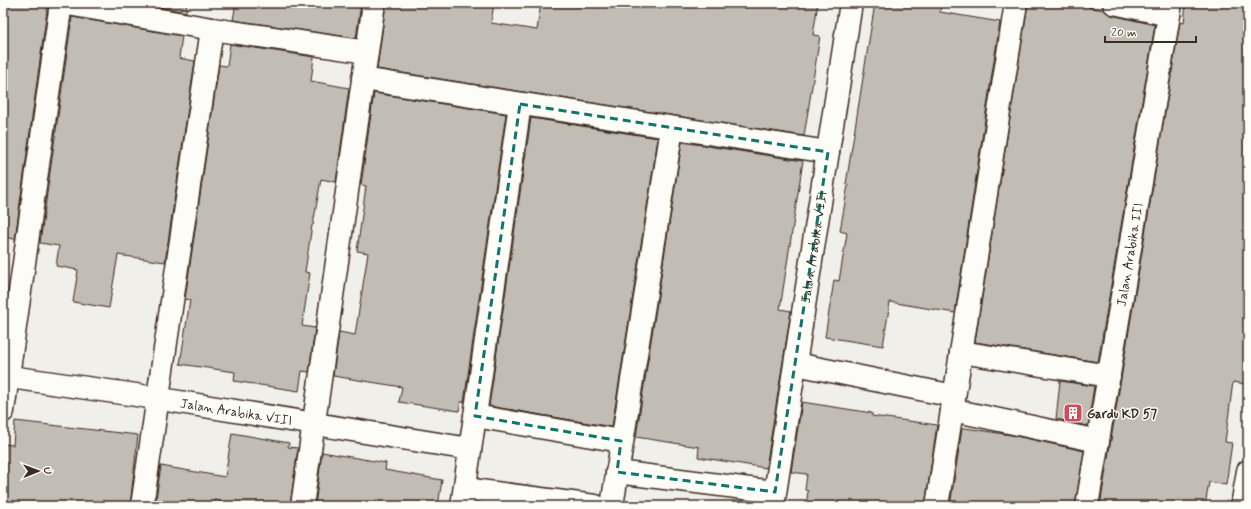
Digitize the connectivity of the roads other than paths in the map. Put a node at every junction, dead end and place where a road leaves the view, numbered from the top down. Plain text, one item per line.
1 (61, 3) edge
2 (374, 3) edge
3 (851, 3) edge
4 (1016, 3) edge
5 (1114, 3) edge
6 (1170, 9) edge
7 (212, 29) junction
8 (367, 52) junction
9 (363, 79) junction
10 (520, 104) junction
11 (672, 128) junction
12 (828, 152) junction
13 (961, 352) junction
14 (796, 364) junction
15 (5, 376) edge
16 (1109, 376) junction
17 (158, 398) junction
18 (953, 403) junction
19 (3, 411) edge
20 (475, 416) junction
21 (315, 424) junction
22 (621, 441) junction
23 (1098, 441) junction
24 (470, 449) junction
25 (1248, 471) edge
26 (617, 472) junction
27 (464, 497) edge
28 (774, 499) edge
29 (142, 506) edge
30 (302, 506) edge
31 (595, 506) edge
32 (612, 506) edge
33 (937, 506) edge
34 (1087, 506) edge
35 (1242, 506) edge

1 - 7 street
1 - 15 street
2 - 8 street
3 - 12 street, Jalan Arabika VIII
4 - 13 street
5 - 6 street
6 - 16 street, Jalan Arabika III
7 - 8 street
7 - 17 street
8 - 9 street
9 - 10 street
9 - 21 street
10 - 11 street
10 - 20 street
11 - 12 street
11 - 22 street
12 - 14 street, Jalan Arabika VIII
13 - 16 street
13 - 18 street
14 - 18 street
14 - 28 street, Jalan Arabika VIII
15 - 17 street, Jalan Arabika VIII
15 - 19 street
16 - 23 street, Jalan Arabika III
17 - 21 street, Jalan Arabika VIII
17 - 29 street
18 - 23 street
18 - 33 street
20 - 22 street
20 - 24 street
21 - 24 street, Jalan Arabika VIII
21 - 30 street
22 - 26 street
23 - 34 street, Jalan Arabika III
24 - 27 street
25 - 35 street
26 - 28 street, Jalan Arabika VIII
26 - 32 street
27 - 31 street

